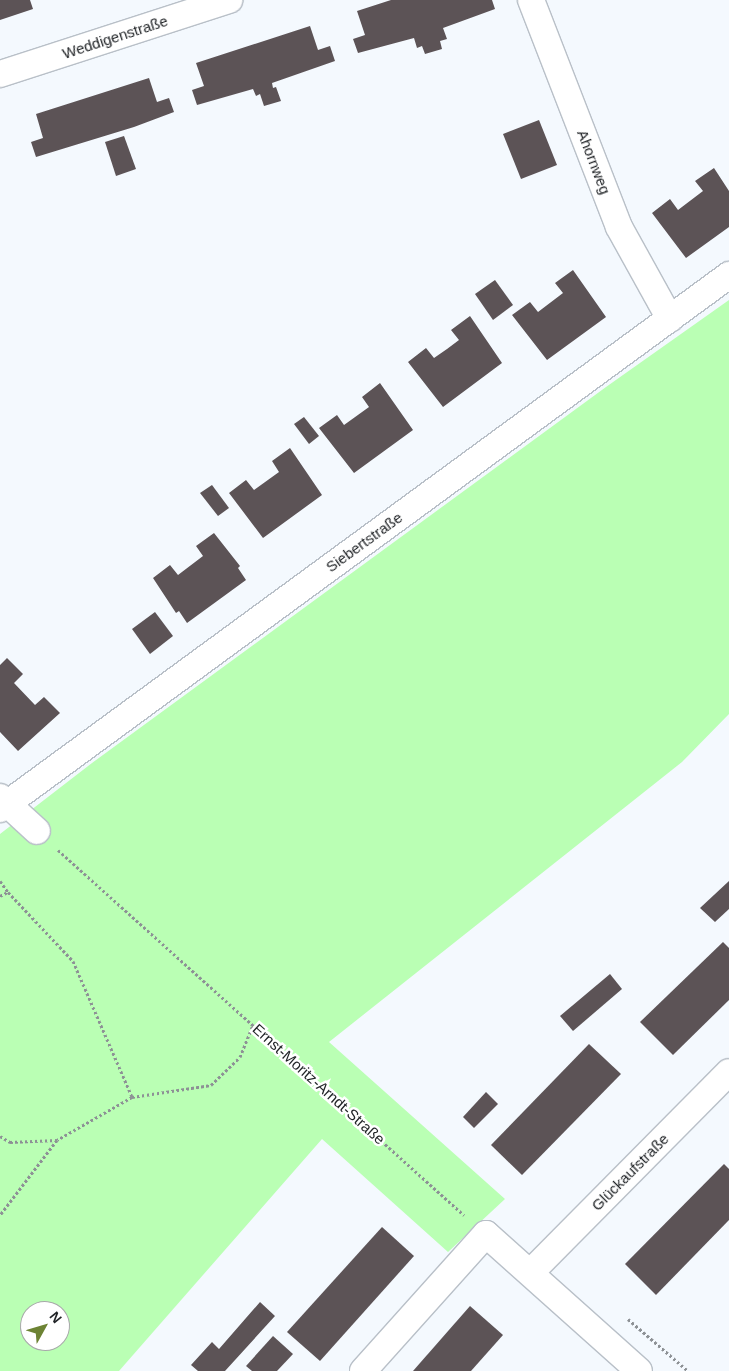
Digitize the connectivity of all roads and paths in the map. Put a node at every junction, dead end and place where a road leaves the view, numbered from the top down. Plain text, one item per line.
1 (229, 0) edge
2 (532, 0) edge
3 (0, 74) edge
4 (729, 275) edge
5 (670, 319) junction
6 (2, 803) edge
7 (37, 831) joint
8 (0, 881) edge
9 (8, 892) junction
10 (0, 896) edge
11 (253, 1024) junction
12 (729, 1072) edge
13 (132, 1097) junction
14 (0, 1136) edge
15 (57, 1140) junction
16 (0, 1215) edge
17 (486, 1234) junction
18 (531, 1272) junction
19 (364, 1371) edge
20 (639, 1371) edge

1 - 3 street, Weddigenstraße
2 - 5 street, Ahornweg
4 - 5 street, Siebertstraße
5 - 6 street, Siebertstraße
6 - 7 street
7 - 11 path, Ernst-Moritz-Arndt-Straße
8 - 9 path
9 - 10 path
9 - 13 path
11 - 13 path
11 - 17 path, Ernst-Moritz-Arndt-Straße
12 - 18 street, Glückaufstraße
13 - 15 path
14 - 15 path
15 - 16 path
17 - 18 street
17 - 19 street
18 - 20 street

